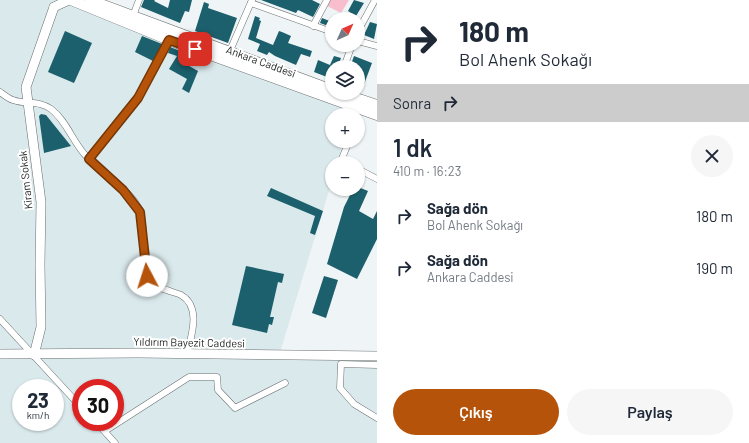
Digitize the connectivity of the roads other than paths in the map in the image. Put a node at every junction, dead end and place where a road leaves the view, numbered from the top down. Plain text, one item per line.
1 (70, 0) edge
2 (90, 0) edge
3 (140, 0) edge
4 (327, 0) edge
5 (375, 0) edge
6 (252, 2) edge
7 (53, 4) edge
8 (133, 16) junction
9 (365, 18) edge
10 (313, 26) junction
11 (325, 30) edge
12 (169, 40) junction
13 (365, 43) edge
14 (377, 46) edge
15 (230, 52) junction
16 (222, 59) junction
17 (325, 87) edge
18 (0, 92) edge
19 (362, 100) edge
20 (28, 102) junction
21 (377, 105) edge
22 (346, 108) edge
23 (365, 114) edge
24 (377, 116) edge
25 (89, 159) junction
26 (365, 173) edge
27 (377, 179) edge
28 (0, 319) edge
29 (0, 354) edge
30 (187, 354) junction
31 (34, 355) junction
32 (377, 356) edge
33 (377, 365) edge
34 (285, 383) dead end
35 (72, 397) edge
36 (124, 418) edge
37 (377, 418) edge
38 (104, 431) edge
39 (115, 443) edge

1 - 7 street
1 - 12 main road, Ankara Caddesi
2 - 8 main road, Ankara Caddesi
3 - 8 street
4 - 10 street
5 - 9 street
6 - 10 street
6 - 15 street
7 - 20 street, Kiram Sokak
8 - 15 main road, Ankara Caddesi
10 - 11 street
12 - 16 main road, Ankara Caddesi
12 - 25 street
13 - 14 street
15 - 16 street
15 - 17 main road, Ankara Caddesi
16 - 22 main road, Ankara Caddesi
18 - 20 street
19 - 21 main road
20 - 25 street
20 - 31 street, Kiram Sokak
23 - 24 main road, Ankara Caddesi
25 - 30 street
26 - 27 street
28 - 31 street
29 - 31 street, Yıldırım Bayezit Caddesi
30 - 31 street, Yıldırım Bayezit Caddesi
30 - 32 street, Yıldırım Bayezit Caddesi
31 - 35 street
33 - 37 street
34 - 36 street
38 - 39 street

